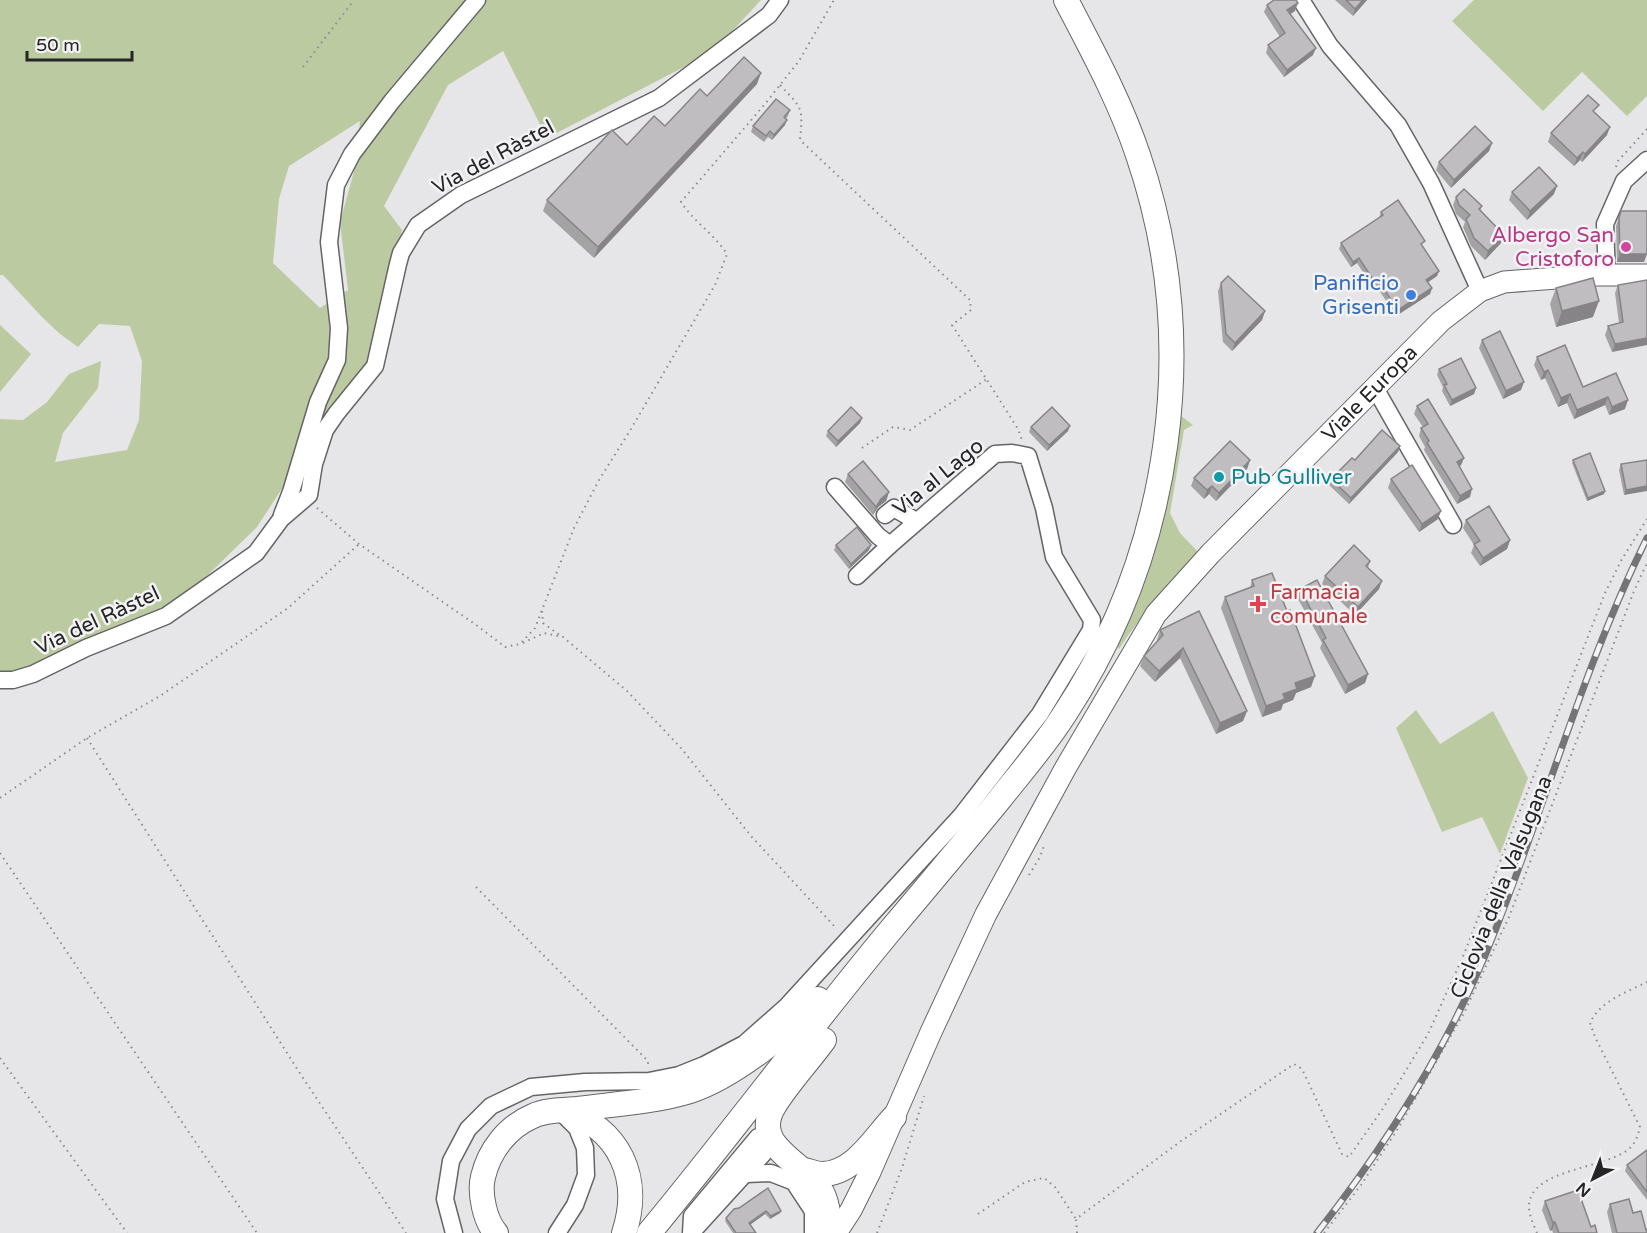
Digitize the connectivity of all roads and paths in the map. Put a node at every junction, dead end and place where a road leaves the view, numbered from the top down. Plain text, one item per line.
1 (354, 0) edge
2 (477, 0) edge
3 (780, 0) edge
4 (834, 0) edge
5 (1066, 0) edge
6 (1301, 0) edge
7 (303, 67) dead end
8 (780, 84) junction
9 (1647, 160) edge
10 (1607, 275) junction
11 (1647, 275) edge
12 (1480, 291) junction
13 (987, 378) junction
14 (1375, 388) junction
15 (862, 448) dead end
16 (1028, 456) junction
17 (835, 487) dead end
18 (309, 495) junction
19 (885, 515) dead end
20 (281, 519) junction
21 (1647, 519) edge
22 (916, 521) junction
23 (1454, 525) dead end
24 (359, 544) junction
25 (891, 545) junction
26 (1647, 562) edge
27 (857, 576) dead end
28 (542, 609) junction
29 (563, 637) junction
30 (520, 644) junction
31 (0, 680) edge
32 (87, 738) junction
33 (0, 798) edge
34 (1044, 846) dead end
35 (0, 853) edge
36 (1023, 882) dead end
37 (476, 887) dead end
38 (847, 940) junction
39 (877, 947) junction
40 (1647, 982) edge
41 (0, 1058) edge
42 (649, 1081) junction
43 (924, 1095) dead end
44 (561, 1111) junction
45 (894, 1117) junction
46 (768, 1134) junction
47 (804, 1170) junction
48 (746, 1174) junction
49 (978, 1214) dead end
50 (1076, 1219) junction
51 (127, 1233) edge
52 (257, 1233) edge
53 (406, 1233) edge
54 (454, 1233) edge
55 (496, 1233) edge
56 (557, 1233) edge
57 (624, 1233) edge
58 (649, 1233) edge
59 (692, 1233) edge
60 (813, 1233) edge
61 (830, 1233) edge
62 (836, 1233) edge
63 (877, 1233) edge
64 (1077, 1233) edge
65 (1324, 1233) edge
66 (1537, 1233) edge

1 - 7 path
2 - 20 street
3 - 18 street, Via del Ràstel
4 - 8 path
5 - 39 highway
6 - 12 street
8 - 13 path
8 - 28 path
9 - 10 street
10 - 11 main road, Viale Europa
10 - 12 main road, Viale Europa
12 - 14 main road, Viale Europa
13 - 15 path
13 - 16 path
14 - 23 street
14 - 45 main road, Viale Europa
16 - 22 street, Via al Lago
16 - 38 street
17 - 25 street, Via al Lago
18 - 20 street, Via del Ràstel
18 - 24 path
19 - 22 street
20 - 31 street, Via del Ràstel
21 - 50 path
22 - 25 street, Via al Lago
24 - 30 path
24 - 32 path
25 - 27 street
26 - 65 path, Ciclovia della Valsugana
28 - 29 path
28 - 30 path
29 - 30 path
29 - 38 path
32 - 33 path
32 - 53 path
34 - 36 path
35 - 52 path
37 - 42 path
38 - 42 street
39 - 44 highway
39 - 46 highway
39 - 58 highway
40 - 66 path
41 - 51 path
42 - 54 street
43 - 63 path
44 - 55 highway
44 - 56 street
44 - 57 highway
45 - 47 highway
45 - 62 main road, Viale Europa
46 - 47 highway
46 - 48 street
46 - 59 street
47 - 61 highway
48 - 59 street
48 - 60 street
49 - 50 path
50 - 64 path

